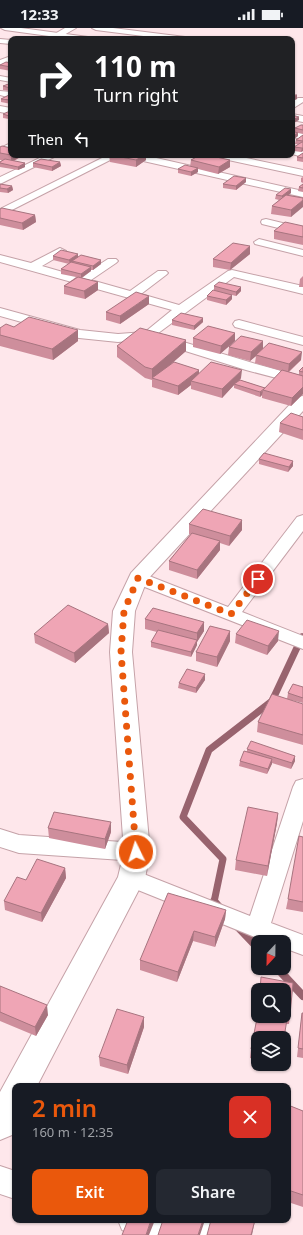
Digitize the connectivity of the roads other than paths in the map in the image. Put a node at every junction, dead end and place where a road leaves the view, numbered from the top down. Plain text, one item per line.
1 (5, 28) edge
2 (72, 28) edge
3 (96, 28) edge
4 (49, 36) edge
5 (56, 36) edge
6 (161, 36) edge
7 (301, 100) dead end
8 (295, 104) edge
9 (47, 158) edge
10 (109, 158) edge
11 (143, 158) edge
12 (233, 158) edge
13 (303, 173) edge
14 (0, 181) edge
15 (303, 194) edge
16 (0, 213) edge
17 (266, 222) dead end
18 (303, 231) edge
19 (259, 242) dead end
20 (60, 250) edge
21 (303, 253) edge
22 (0, 258) edge
23 (112, 260) dead end
24 (32, 267) junction
25 (162, 273) dead end
26 (81, 281) junction
27 (303, 290) edge
28 (132, 295) junction
29 (181, 309) junction
30 (0, 312) edge
31 (239, 324) dead end
32 (148, 336) junction
33 (303, 342) edge
34 (303, 381) edge
35 (303, 400) edge
36 (303, 520) edge
37 (138, 578) junction
38 (231, 614) junction
39 (297, 640) edge
40 (303, 787) edge
41 (0, 838) edge
42 (136, 852) junction
43 (132, 878) junction
44 (258, 928) junction
45 (303, 945) edge
46 (22, 1083) edge
47 (12, 1102) edge
48 (0, 1124) edge
49 (0, 1180) edge
50 (12, 1184) edge
51 (142, 1223) edge
52 (207, 1223) edge

1 - 4 street
2 - 5 street
3 - 6 street
7 - 8 street
9 - 14 street
10 - 16 street
11 - 15 street
12 - 13 street
17 - 18 street
19 - 21 street
20 - 24 street
22 - 24 street
23 - 26 street
24 - 26 street
25 - 28 street
26 - 28 street
27 - 29 street
28 - 29 street
29 - 32 street
30 - 32 street
31 - 33 street
32 - 34 street
35 - 37 street
36 - 38 street
37 - 38 street
37 - 42 street
38 - 39 street
40 - 44 street
41 - 42 street
42 - 43 street
43 - 44 street
43 - 46 street
44 - 45 street
47 - 48 street
49 - 50 street
51 - 52 street

